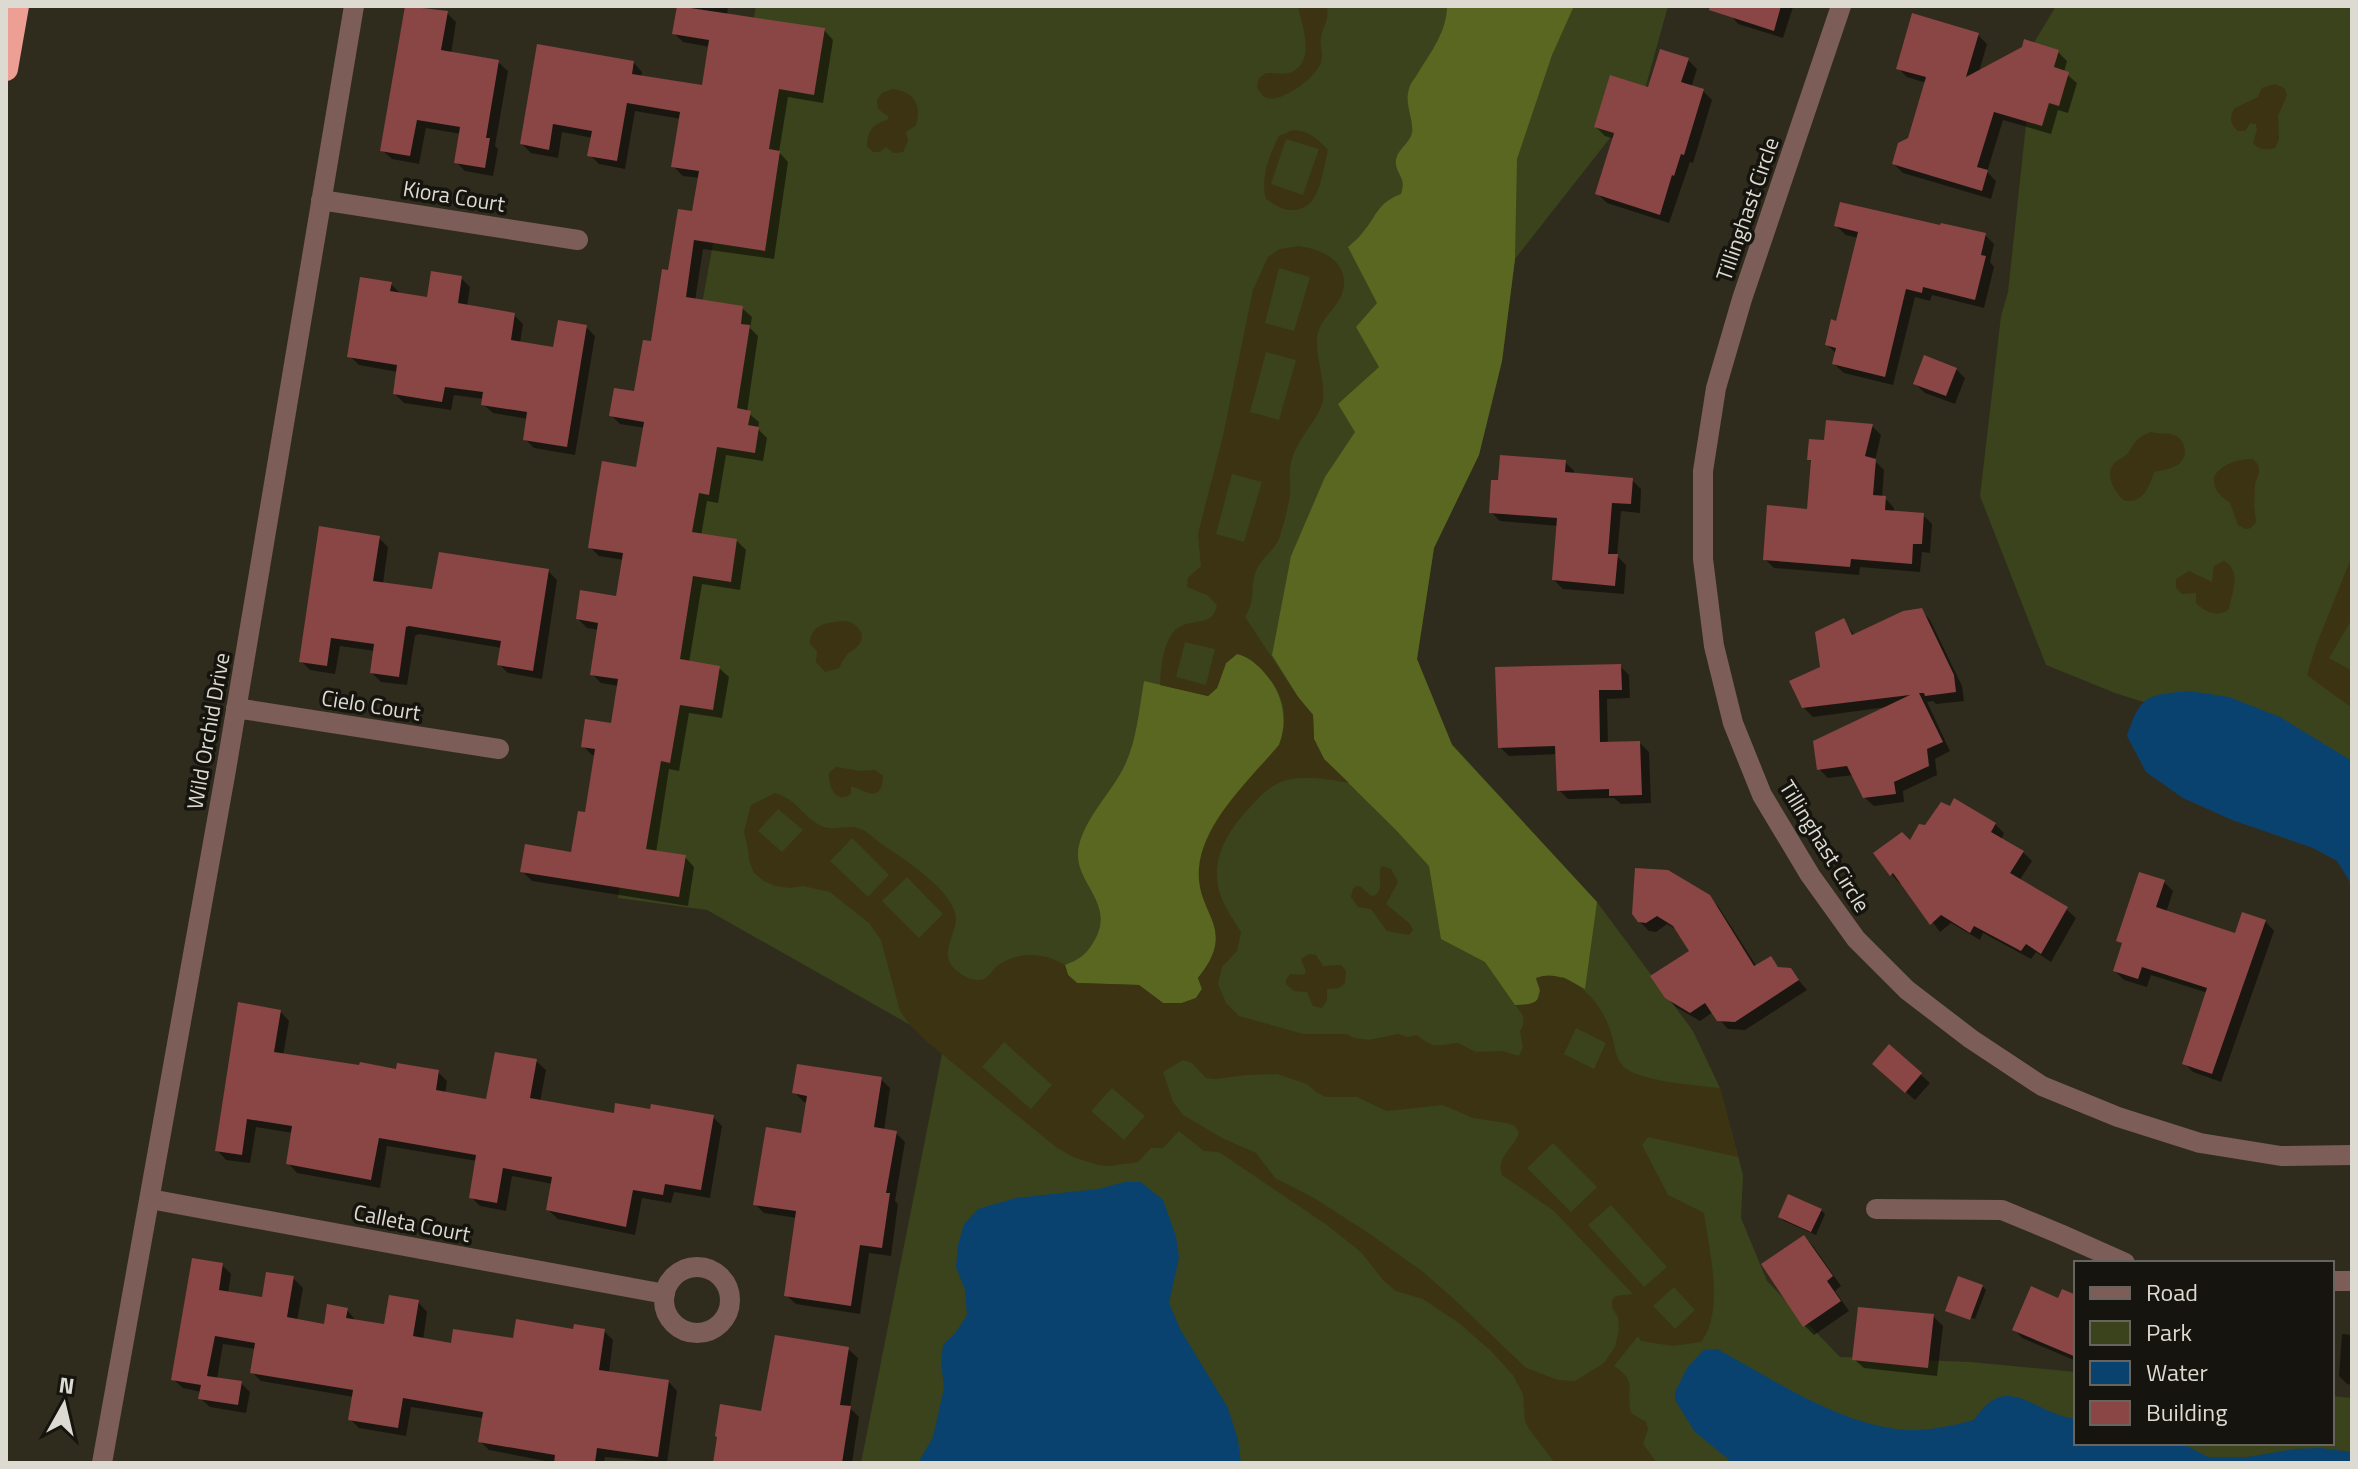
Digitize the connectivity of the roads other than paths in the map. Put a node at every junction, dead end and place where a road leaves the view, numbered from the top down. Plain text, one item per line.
1 (17, 6) edge
2 (354, 6) edge
3 (1841, 6) edge
4 (6, 69) edge
5 (321, 200) junction
6 (578, 240) dead end
7 (236, 708) junction
8 (499, 749) dead end
9 (2352, 1155) edge
10 (150, 1199) junction
11 (1876, 1209) dead end
12 (2121, 1261) edge
13 (665, 1294) dead end
14 (102, 1463) edge

1 - 4 highway
2 - 5 street, Wild Orchid Drive
3 - 9 street, Tillinghast Circle
5 - 6 street, Kiora Court
5 - 7 street, Wild Orchid Drive
7 - 8 street, Cielo Court
7 - 10 street, Wild Orchid Drive
10 - 13 street, Calleta Court
10 - 14 street, Wild Orchid Drive
11 - 12 street

